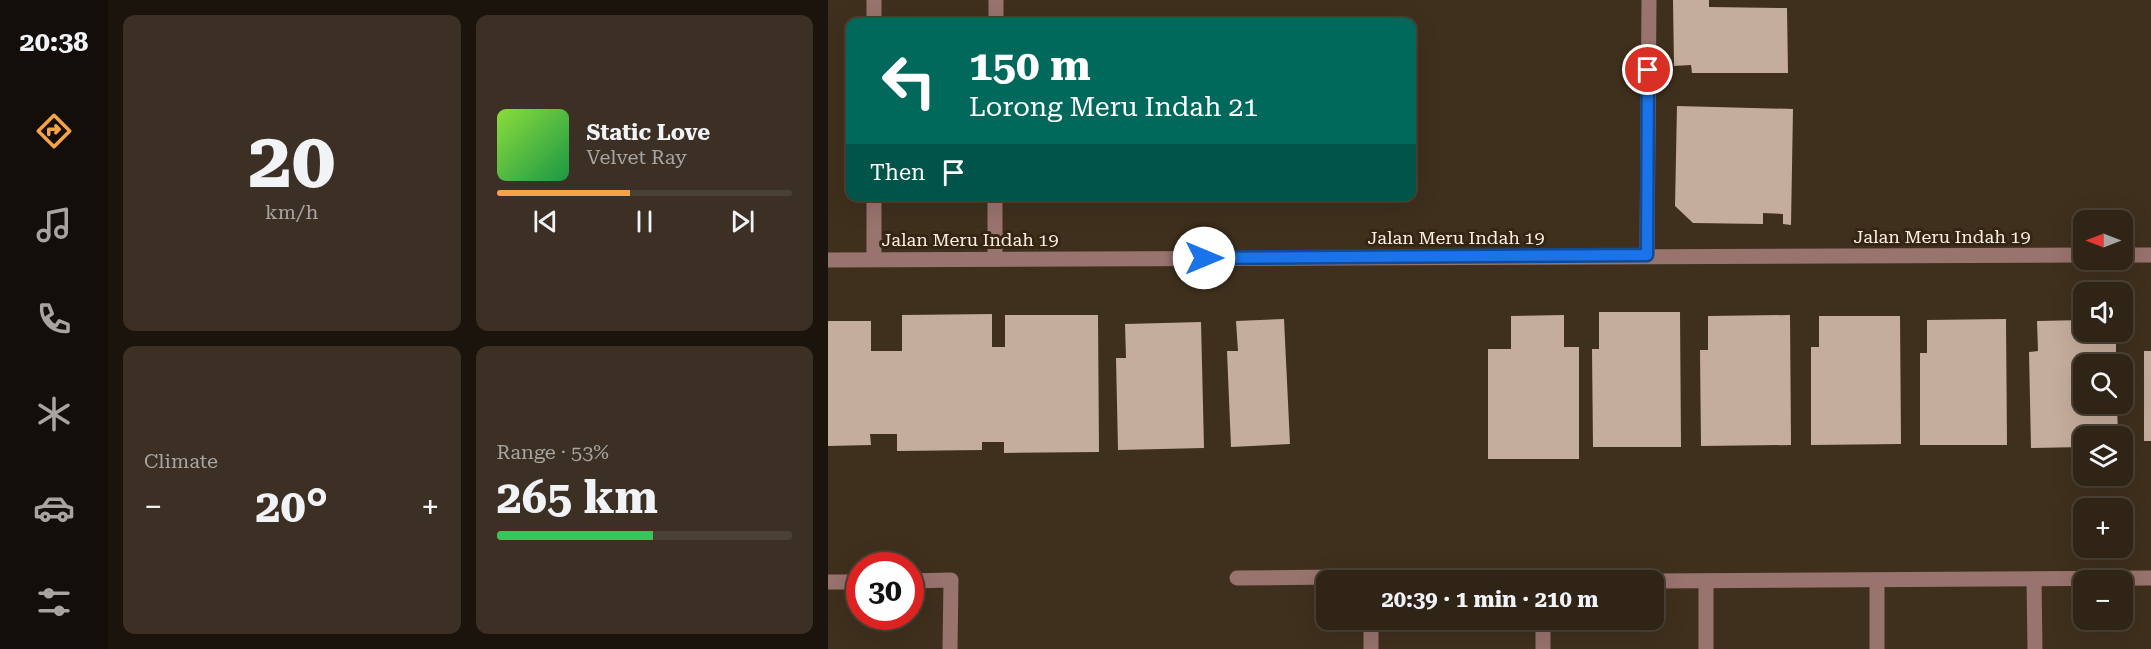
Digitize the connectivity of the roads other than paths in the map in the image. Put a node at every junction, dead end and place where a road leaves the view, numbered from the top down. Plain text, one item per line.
1 (874, 0) edge
2 (996, 0) edge
3 (1649, 0) edge
4 (874, 18) edge
5 (996, 18) edge
6 (874, 201) edge
7 (995, 201) edge
8 (1647, 255) junction
9 (2073, 255) edge
10 (2133, 255) edge
11 (2151, 255) edge
12 (874, 259) junction
13 (995, 259) junction
14 (828, 260) edge
15 (1316, 577) edge
16 (1236, 578) dead end
17 (2151, 578) edge
18 (2034, 579) junction
19 (1877, 580) junction
20 (924, 581) edge
21 (1664, 581) edge
22 (1706, 581) junction
23 (828, 582) edge
24 (846, 582) edge
25 (1371, 630) edge
26 (1543, 630) edge
27 (950, 649) edge
28 (1371, 649) edge
29 (1543, 649) edge
30 (1706, 649) edge
31 (1877, 649) edge
32 (2035, 649) edge

1 - 4 street
2 - 5 street
3 - 8 street
6 - 12 street
7 - 13 street
8 - 9 street, Jalan Meru Indah 19
8 - 13 street, Jalan Meru Indah 19
10 - 11 street
12 - 13 street, Jalan Meru Indah 19
12 - 14 street, Jalan Meru Indah 19
15 - 16 street
17 - 18 street
18 - 19 street
18 - 32 street
19 - 22 street
19 - 31 street
20 - 27 street
21 - 22 street
22 - 30 street
23 - 24 street
25 - 28 street
26 - 29 street

